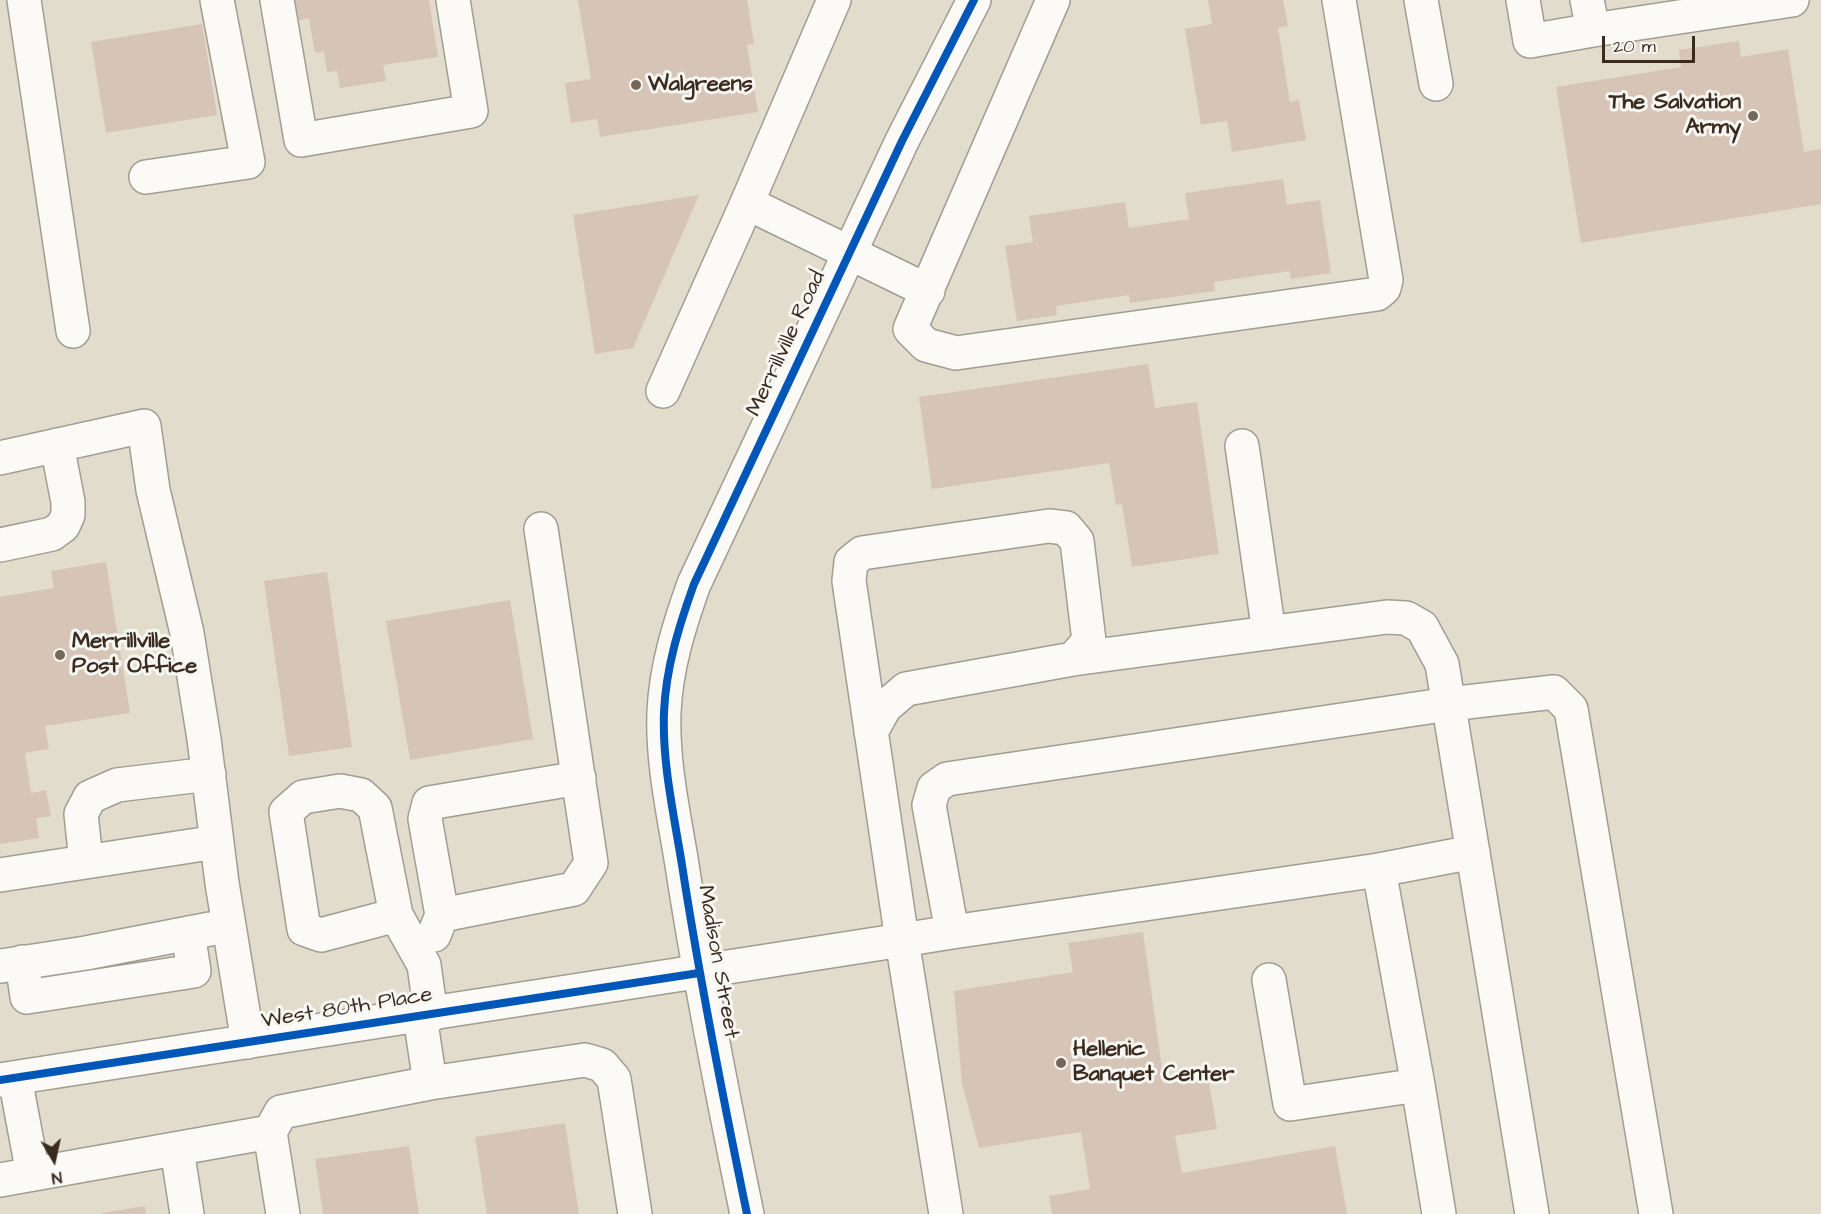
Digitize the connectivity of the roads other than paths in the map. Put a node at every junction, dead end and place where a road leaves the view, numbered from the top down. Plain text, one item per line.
1 (24, 0) edge
2 (217, 0) edge
3 (277, 0) edge
4 (453, 0) edge
5 (834, 0) edge
6 (974, 0) edge
7 (1053, 0) edge
8 (1339, 0) edge
9 (1421, 0) edge
10 (1523, 0) edge
11 (1792, 0) edge
12 (1590, 15) edge
13 (1436, 84) dead end
14 (146, 177) dead end
15 (747, 202) junction
16 (850, 252) junction
17 (928, 291) junction
18 (73, 331) dead end
19 (663, 391) dead end
20 (57, 445) junction
21 (1242, 446) dead end
22 (0, 458) edge
23 (541, 528) dead end
24 (0, 545) edge
25 (1269, 633) junction
26 (1073, 659) junction
27 (1449, 704) junction
28 (664, 714) joint
29 (871, 732) junction
30 (209, 774) junction
31 (579, 778) junction
32 (217, 842) junction
33 (1473, 852) junction
34 (86, 861) junction
35 (1379, 870) junction
36 (0, 875) edge
37 (396, 915) junction
38 (442, 915) junction
39 (229, 926) junction
40 (952, 932) junction
41 (902, 940) junction
42 (11, 964) edge
43 (423, 965) junction
44 (699, 973) junction
45 (1269, 980) dead end
46 (425, 1016) junction
47 (248, 1042) junction
48 (7, 1079) edge
49 (430, 1083) junction
50 (1418, 1086) junction
51 (270, 1132) junction
52 (177, 1149) junction
53 (33, 1174) junction
54 (0, 1180) edge
55 (187, 1214) edge
56 (284, 1214) edge
57 (635, 1214) edge
58 (747, 1214) edge
59 (946, 1214) edge
60 (1439, 1214) edge
61 (1533, 1214) edge
62 (1656, 1214) edge

1 - 18 street
2 - 14 street
3 - 4 street
5 - 15 street
6 - 16 street, Merrillville Road
7 - 17 street
8 - 17 street
9 - 13 street
10 - 12 street
11 - 12 street
15 - 16 street
15 - 19 street
16 - 17 street
16 - 28 street, Merrillville Road
20 - 22 street
20 - 24 street
20 - 30 street
21 - 25 street
23 - 31 street
25 - 26 street
25 - 27 street
26 - 29 street
26 - 29 street
27 - 33 street
27 - 40 street
27 - 62 street
28 - 44 street, Madison Street
29 - 41 street
30 - 32 street
30 - 34 street
31 - 38 street
31 - 38 street
32 - 34 street
32 - 39 street
33 - 35 street, West 80th Place
33 - 61 street
34 - 36 street
35 - 40 street, West 80th Place
35 - 50 street
37 - 37 street
37 - 43 street
38 - 43 street
39 - 42 street
39 - 47 street
40 - 41 street, West 80th Place
41 - 44 street, West 80th Place
41 - 59 street
43 - 46 street
44 - 46 street, West 80th Place
44 - 58 street, Madison Street
45 - 50 street
46 - 47 street, West 80th Place
46 - 49 street
47 - 48 street, West 80th Place
48 - 53 street
49 - 51 street
49 - 57 street
50 - 60 street
51 - 52 street
51 - 56 street
52 - 53 street
52 - 55 street
53 - 54 street

